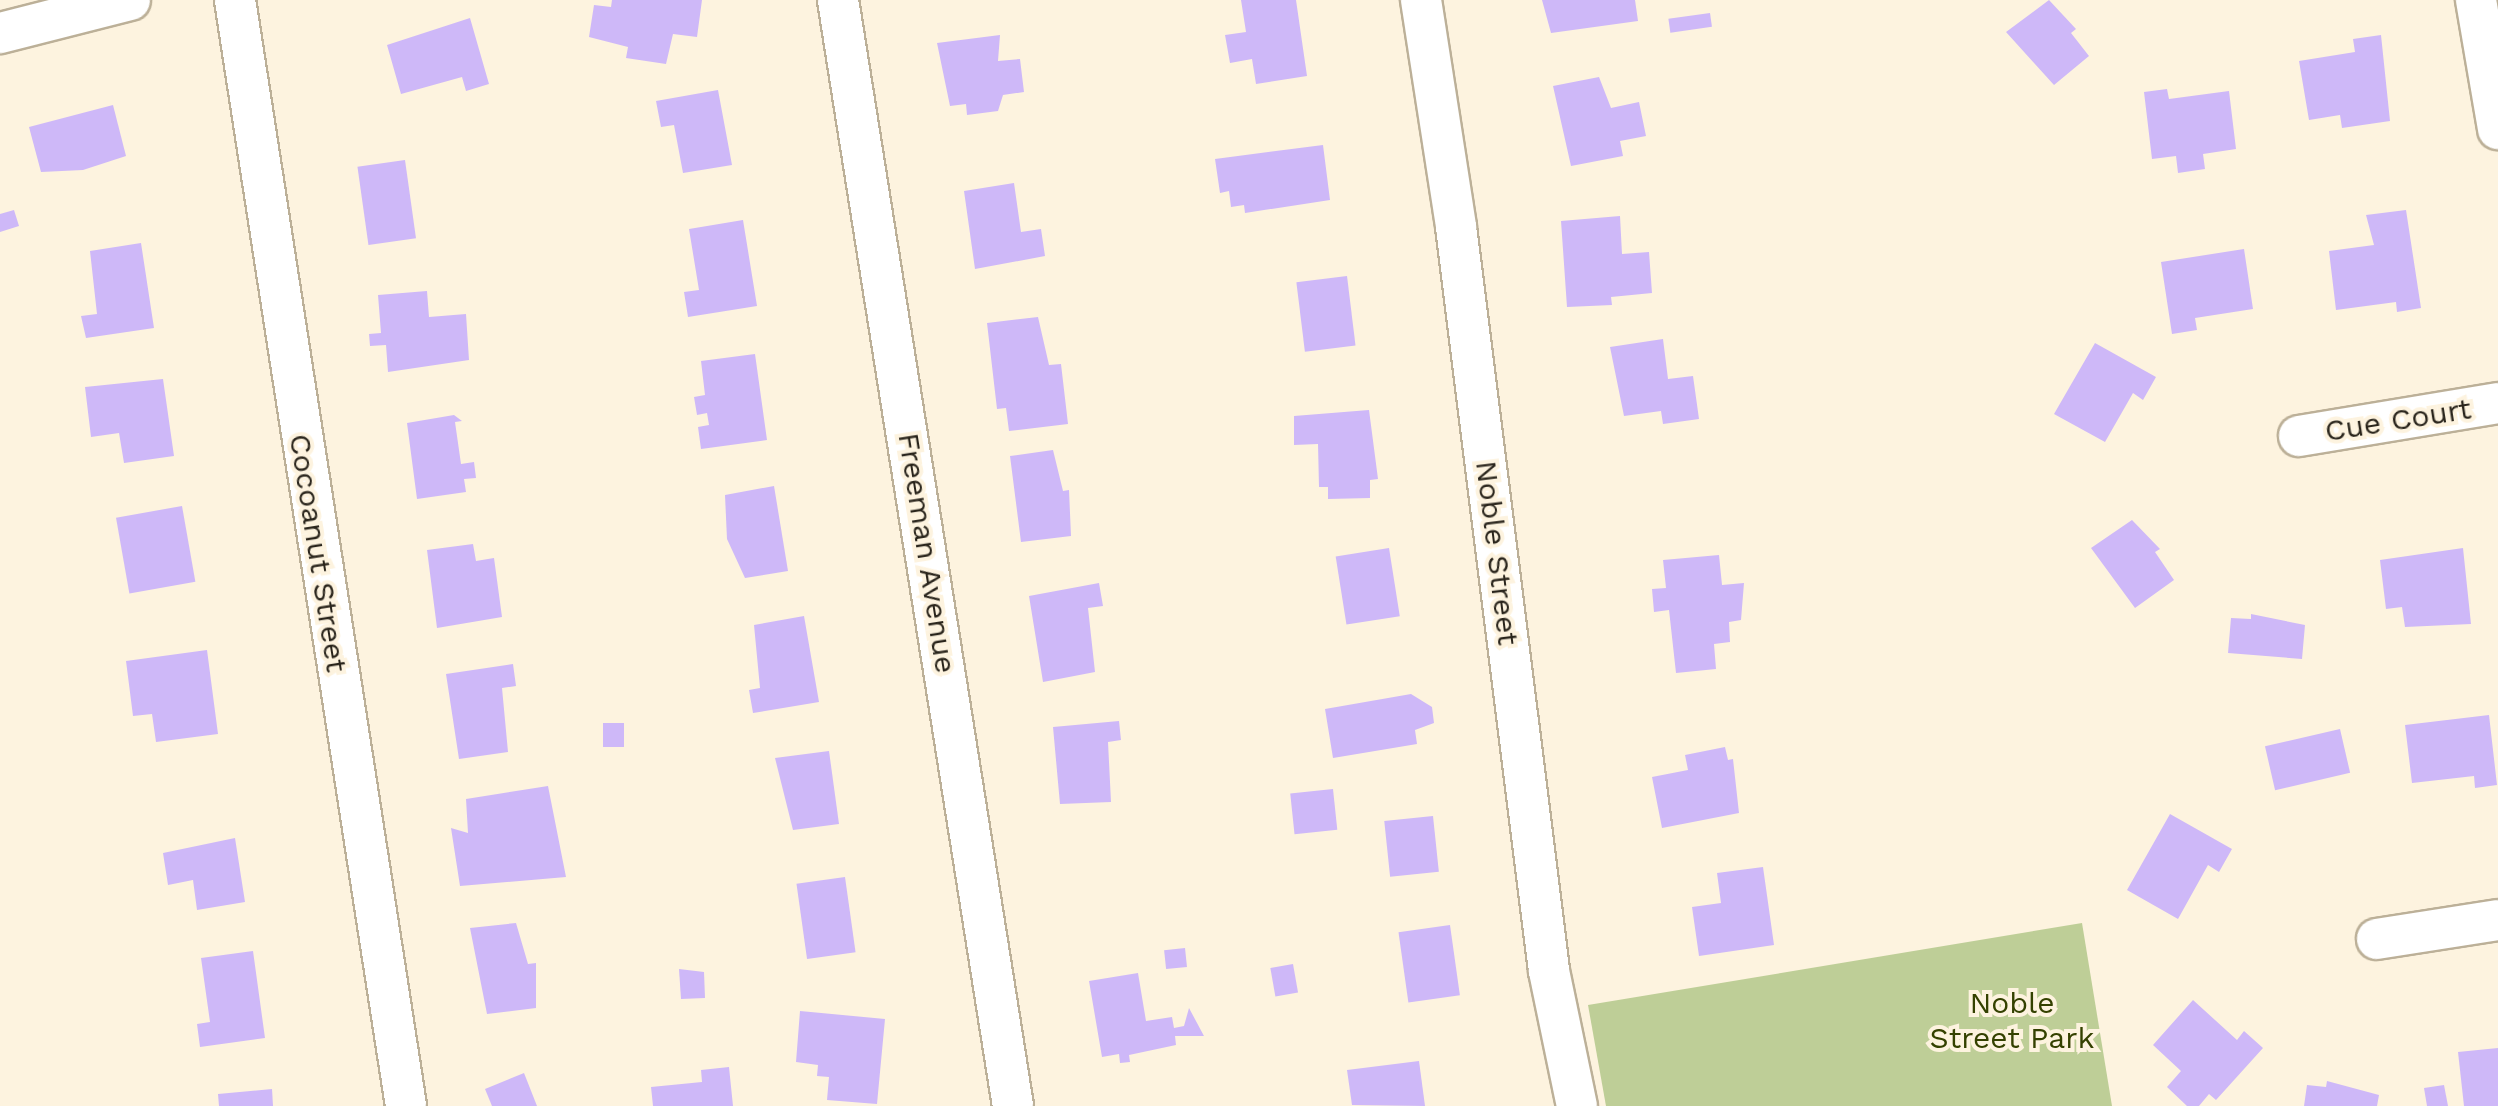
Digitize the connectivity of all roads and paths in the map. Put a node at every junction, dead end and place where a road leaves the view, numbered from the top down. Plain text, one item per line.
1 (130, 0) edge
2 (235, 0) edge
3 (838, 0) edge
4 (1421, 0) edge
5 (2476, 0) edge
6 (0, 33) edge
7 (2492, 51) edge
8 (2498, 129) edge
9 (2498, 403) edge
10 (2299, 436) dead end
11 (2498, 920) edge
12 (2376, 939) dead end
13 (406, 1106) edge
14 (1012, 1106) edge
15 (1577, 1106) edge

1 - 6 street
2 - 13 street, Cocoanut Street
3 - 14 street, Freeman Avenue
4 - 15 street, Noble Street
5 - 7 street
7 - 8 street
9 - 10 street, Cue Court
11 - 12 street

